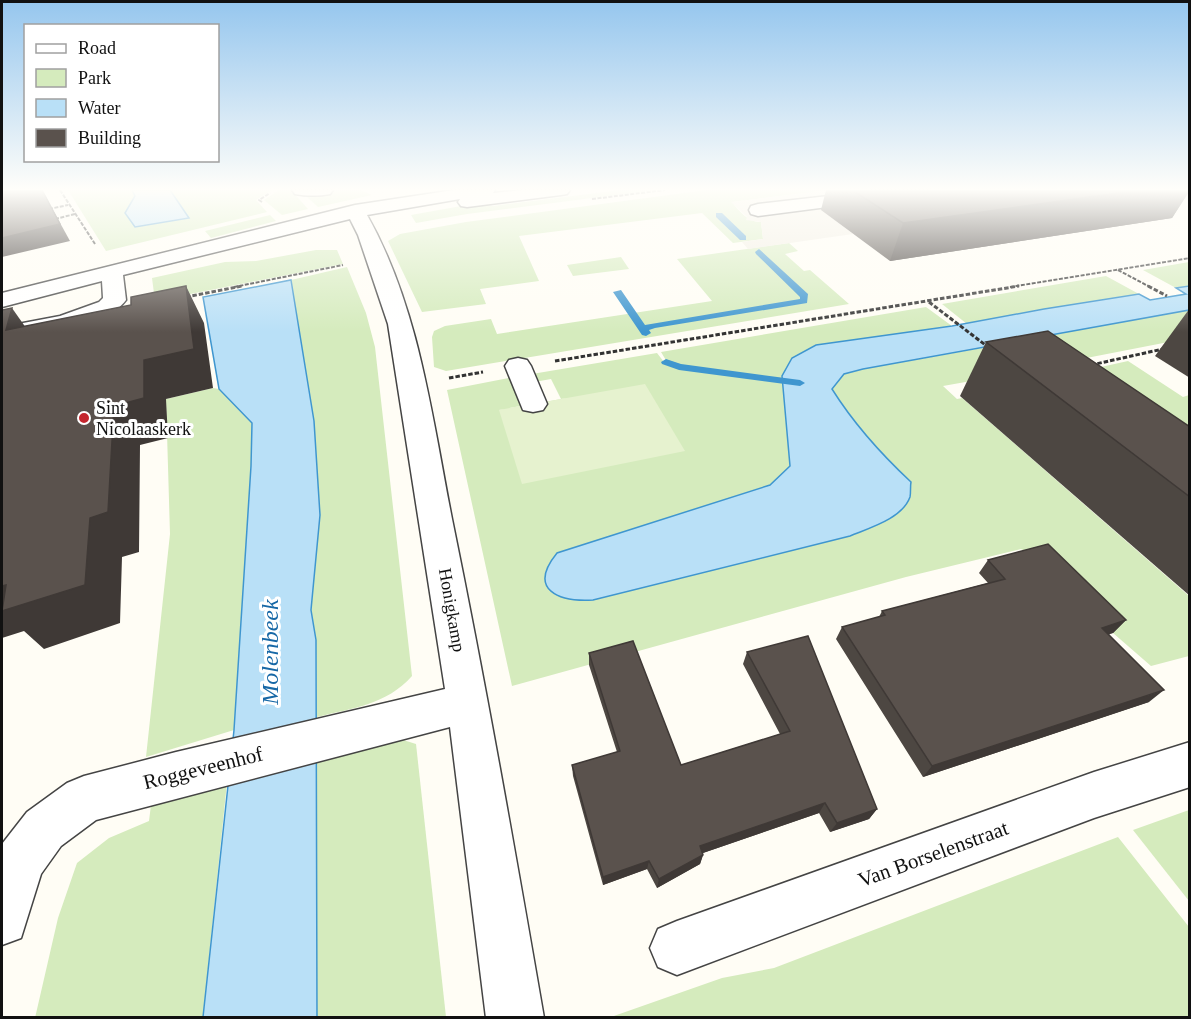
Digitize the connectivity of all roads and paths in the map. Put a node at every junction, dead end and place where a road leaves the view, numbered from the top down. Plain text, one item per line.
1 (90, 238) edge
2 (268, 238) edge
3 (367, 238) edge
4 (1190, 258) edge
5 (376, 259) junction
6 (1117, 270) junction
7 (112, 273) junction
8 (1167, 297) dead end
9 (176, 299) edge
10 (2, 300) edge
11 (929, 302) junction
12 (2, 334) edge
13 (1167, 348) dead end
14 (996, 353) edge
15 (518, 366) junction
16 (1086, 366) edge
17 (412, 384) junction
18 (533, 404) dead end
19 (468, 702) junction
20 (1190, 764) edge
21 (2, 919) edge
22 (677, 948) dead end
23 (515, 1017) edge

1 - 7 path
2 - 7 street
3 - 5 street, Honigkamp
4 - 6 path
5 - 9 path
5 - 17 street, Honigkamp
6 - 8 path
6 - 11 path
7 - 10 street
7 - 12 street
11 - 14 path
11 - 15 path
13 - 16 path
15 - 17 path
15 - 18 street
17 - 19 street, Honigkamp
19 - 21 street, Roggeveenhof
19 - 23 street, Honigkamp
20 - 22 street, Van Borselenstraat

